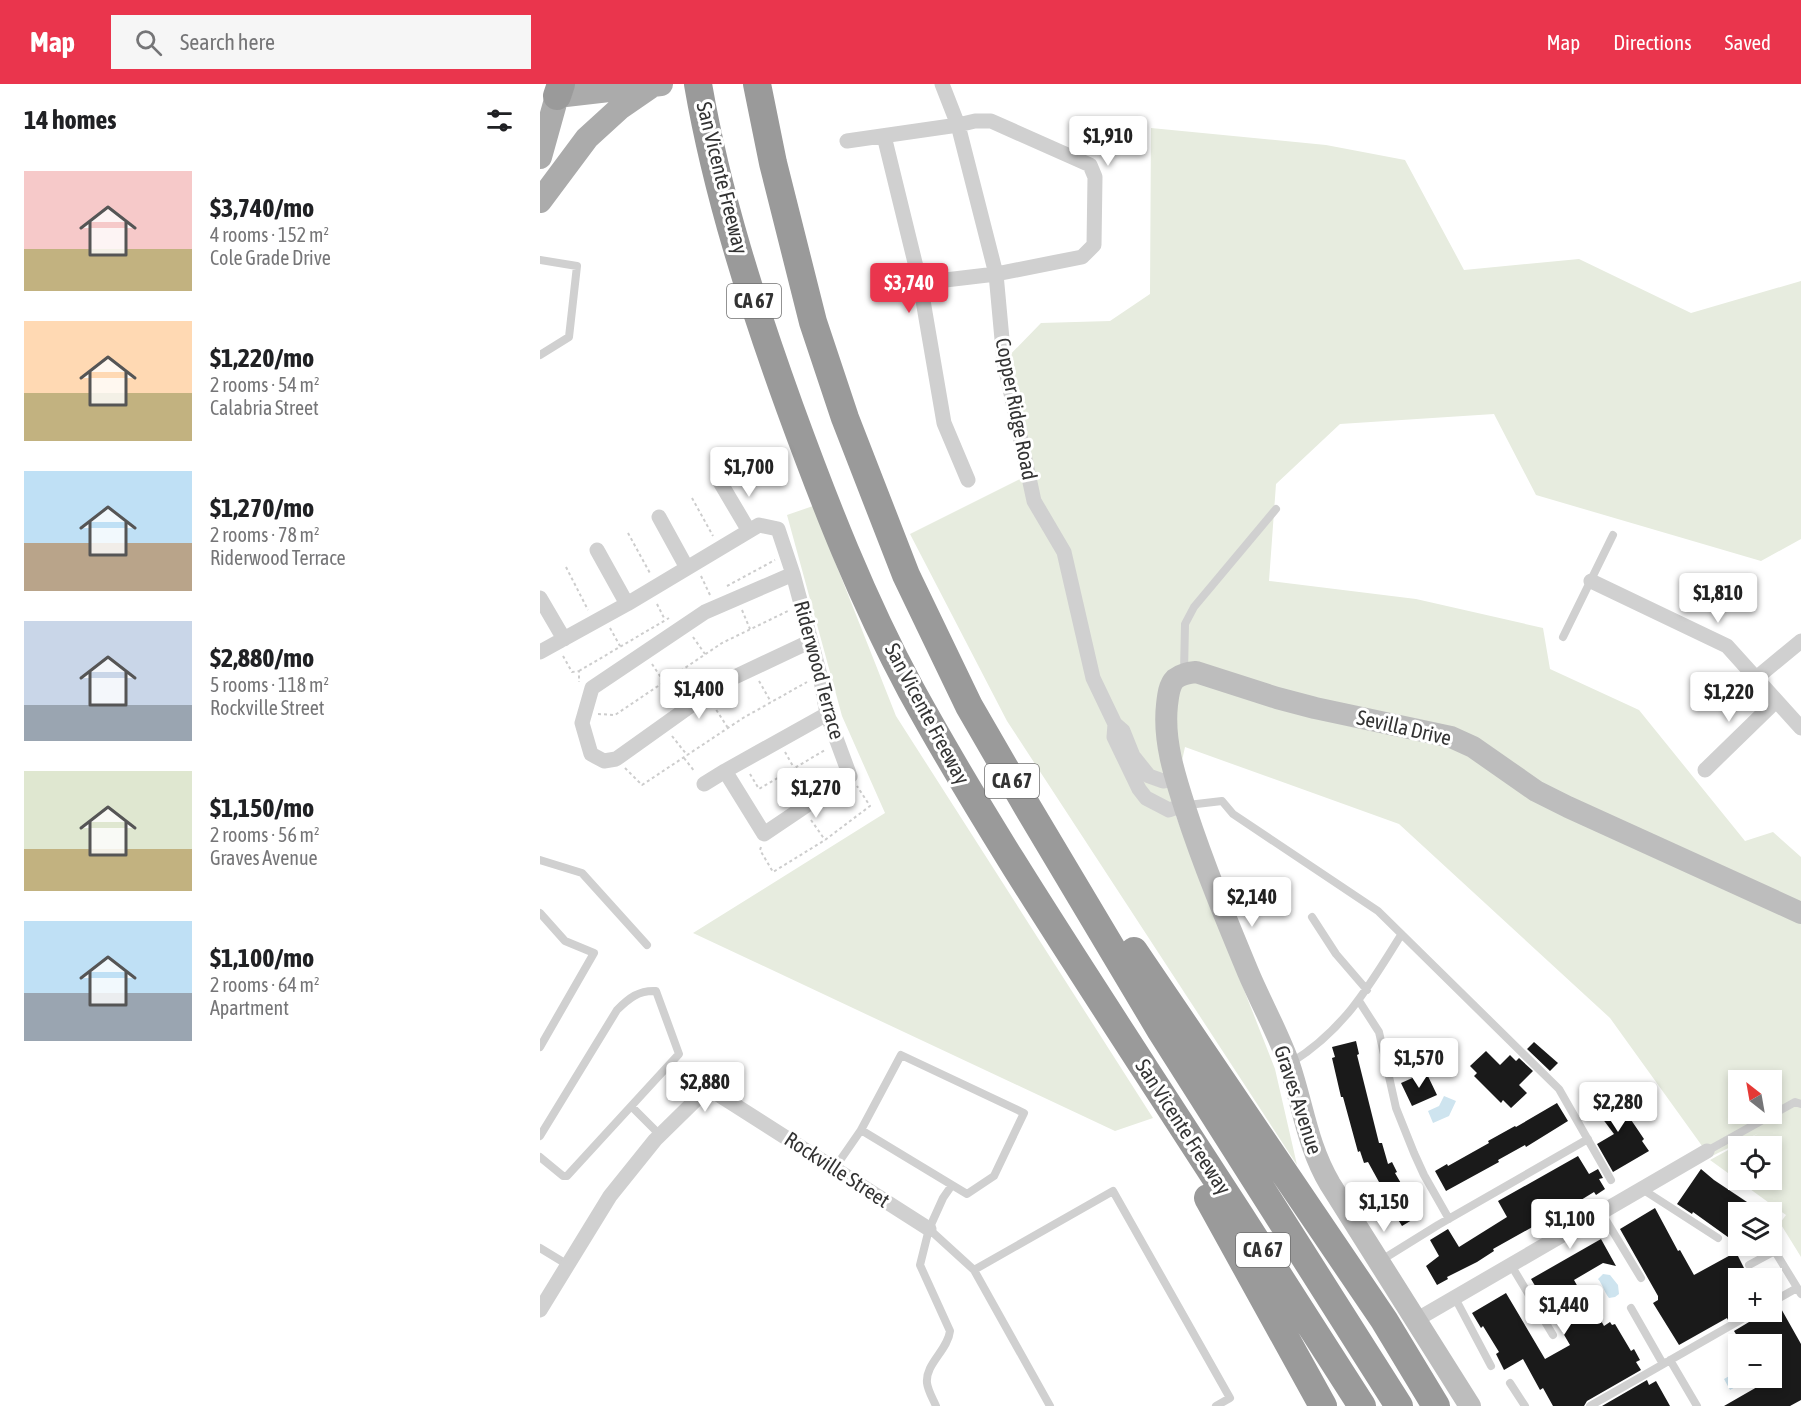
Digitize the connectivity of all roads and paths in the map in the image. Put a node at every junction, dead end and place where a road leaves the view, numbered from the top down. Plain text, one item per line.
1 (942, 84) edge
2 (656, 85) edge
3 (553, 88) edge
4 (758, 89) edge
5 (700, 91) edge
6 (958, 125) junction
7 (884, 136) junction
8 (847, 141) dead end
9 (540, 157) edge
10 (540, 201) edge
11 (540, 260) edge
12 (996, 274) junction
13 (920, 283) junction
14 (540, 355) edge
15 (968, 480) dead end
16 (720, 482) dead end
17 (692, 498) dead end
18 (1276, 509) dead end
19 (659, 517) dead end
20 (749, 531) junction
21 (628, 532) dead end
22 (1612, 535) dead end
23 (716, 541) dead end
24 (597, 550) dead end
25 (691, 565) junction
26 (566, 567) dead end
27 (793, 574) junction
28 (1591, 581) junction
29 (651, 584) junction
30 (710, 595) dead end
31 (540, 598) edge
32 (737, 598) junction
33 (627, 604) junction
34 (801, 604) junction
35 (597, 615) junction
36 (666, 620) dead end
37 (686, 625) junction
38 (750, 629) junction
39 (1563, 637) dead end
40 (560, 641) junction
41 (811, 641) junction
42 (1801, 641) edge
43 (620, 646) dead end
44 (540, 652) edge
45 (645, 652) junction
46 (705, 654) junction
47 (753, 669) junction
48 (1184, 674) junction
49 (820, 675) junction
50 (1755, 679) junction
51 (664, 682) junction
52 (706, 695) junction
53 (590, 696) junction
54 (1776, 700) junction
55 (771, 702) junction
56 (969, 706) junction
57 (585, 712) junction
58 (827, 714) junction
59 (1115, 724) junction
60 (664, 725) junction
61 (728, 728) junction
62 (1801, 728) edge
63 (779, 741) junction
64 (838, 743) junction
65 (685, 756) junction
66 (616, 759) junction
67 (742, 761) junction
68 (794, 768) junction
69 (1705, 770) dead end
70 (725, 771) junction
71 (850, 776) junction
72 (1176, 779) junction
73 (704, 784) joint
74 (1184, 805) junction
75 (803, 807) junction
76 (825, 840) junction
77 (760, 850) dead end
78 (540, 860) edge
79 (540, 913) edge
80 (1801, 914) edge
81 (1312, 917) dead end
82 (1401, 934) junction
83 (646, 945) dead end
84 (1367, 990) junction
85 (1359, 1001) junction
86 (540, 1047) edge
87 (1288, 1064) junction
88 (1162, 1095) junction
89 (1801, 1104) edge
90 (632, 1107) junction
91 (861, 1130) junction
92 (660, 1135) junction
93 (540, 1136) edge
94 (1588, 1139) junction
95 (1707, 1151) joint
96 (540, 1157) edge
97 (834, 1169) junction
98 (1611, 1180) dead end
99 (952, 1185) junction
100 (1641, 1189) junction
101 (1601, 1212) junction
102 (1449, 1219) junction
103 (929, 1229) junction
104 (1718, 1238) dead end
105 (540, 1248) edge
106 (1378, 1262) junction
107 (568, 1265) junction
108 (1511, 1265) junction
109 (1749, 1265) dead end
110 (974, 1270) junction
111 (1641, 1278) dead end
112 (1799, 1291) edge
113 (1455, 1298) junction
114 (1782, 1298) edge
115 (1630, 1308) dead end
116 (540, 1310) edge
117 (1416, 1320) junction
118 (1737, 1322) edge
119 (1553, 1335) dead end
120 (1667, 1362) junction
121 (1491, 1366) dead end
122 (1510, 1383) dead end
123 (936, 1406) edge
124 (1050, 1406) edge
125 (1216, 1406) edge
126 (1323, 1406) edge
127 (1362, 1406) edge
128 (1399, 1406) edge
129 (1436, 1406) edge
130 (1470, 1406) edge
131 (1525, 1406) edge
132 (1590, 1406) edge
133 (1697, 1406) edge

1 - 6 street, Copper Ridge Road
2 - 3 main road
2 - 10 main road
3 - 9 main road
4 - 56 highway, San Vicente Freeway / CA 67
5 - 88 highway, San Vicente Freeway / CA 67
6 - 7 street
6 - 12 street, Copper Ridge Road
6 - 12 street
7 - 8 street
7 - 13 street
11 - 14 lane
12 - 13 street
12 - 59 street, Copper Ridge Road
13 - 15 street
16 - 20 street
17 - 23 path
18 - 48 lane
19 - 25 street
20 - 25 street, Riderwood Terrace
20 - 27 street, Riderwood Terrace
21 - 29 path
22 - 28 lane
24 - 33 street
25 - 29 street, Riderwood Terrace
25 - 30 path
26 - 35 path
27 - 32 street
27 - 34 street, Riderwood Terrace
28 - 39 lane
28 - 50 street
29 - 33 street, Riderwood Terrace
29 - 36 path
31 - 40 street
32 - 37 street
32 - 38 path
33 - 35 street, Riderwood Terrace
34 - 38 path
34 - 41 street, Riderwood Terrace
35 - 40 street, Riderwood Terrace
35 - 43 path
37 - 45 street
37 - 46 path
38 - 46 path
40 - 44 street, Riderwood Terrace
40 - 53 path
41 - 47 street
41 - 49 street, Riderwood Terrace
42 - 50 street
45 - 51 path
45 - 53 street
46 - 51 path
47 - 52 street
47 - 55 path
48 - 72 street
48 - 80 street, Sevilla Drive
49 - 55 path
49 - 58 street, Riderwood Terrace
50 - 54 street
51 - 57 path
52 - 60 street
52 - 61 path
53 - 57 street
54 - 62 street
54 - 69 street
55 - 61 path
56 - 128 highway, San Vicente Freeway / CA 67
56 - 129 highway
57 - 66 street
58 - 63 street
58 - 64 street, Riderwood Terrace
59 - 72 street, Copper Ridge Road
59 - 74 street, Copper Ridge Road
60 - 65 path
60 - 66 street
61 - 65 path
63 - 67 street
63 - 68 path
64 - 68 path
64 - 71 street, Riderwood Terrace
65 - 66 path
65 - 73 path
67 - 68 path
67 - 70 street
70 - 73 street
70 - 75 street
71 - 75 street
71 - 76 path
72 - 74 street
74 - 82 lane
74 - 87 street, Graves Avenue
75 - 76 path
76 - 77 path
78 - 83 lane
79 - 86 lane
81 - 84 lane
82 - 84 lane
82 - 94 lane
84 - 85 lane
85 - 87 lane
85 - 102 lane
87 - 106 street, Graves Avenue
88 - 126 highway
88 - 127 highway, San Vicente Freeway / CA 67
89 - 95 lane
90 - 92 lane
90 - 93 lane
90 - 96 lane
91 - 97 lane
91 - 99 lane
91 - 99 lane
92 - 97 street, Rockville Street
92 - 107 street, Rockville Street
94 - 98 lane
94 - 102 lane
95 - 100 street
97 - 103 street, Rockville Street
99 - 103 lane
100 - 101 street
100 - 104 lane
101 - 108 street
101 - 111 lane
102 - 106 lane
103 - 110 lane
103 - 123 lane
105 - 107 lane
106 - 117 street, Graves Avenue
107 - 116 street, Rockville Street
108 - 113 street
108 - 119 lane
109 - 112 lane
110 - 124 lane
110 - 125 lane
112 - 114 lane
113 - 117 street
113 - 121 lane
115 - 120 lane
117 - 130 street, Graves Avenue
118 - 120 lane
120 - 132 lane
120 - 133 lane
122 - 131 lane

